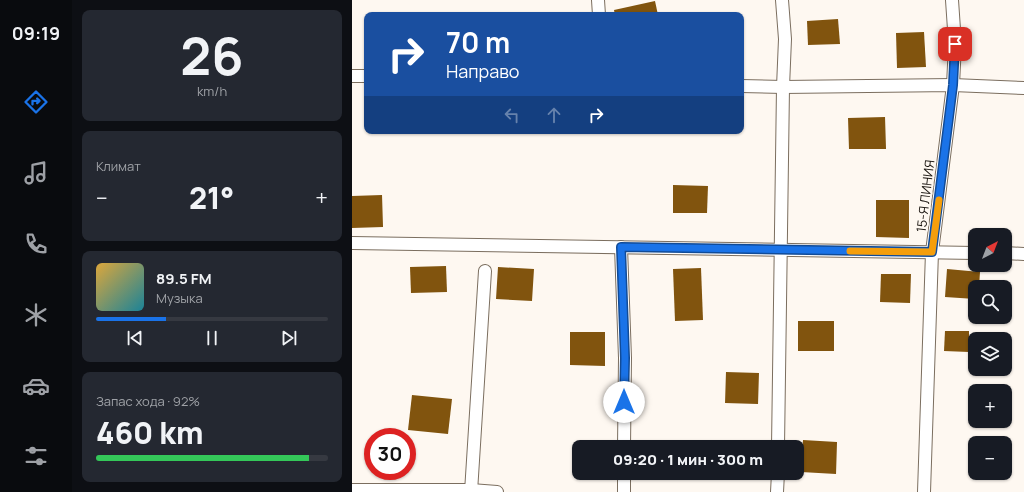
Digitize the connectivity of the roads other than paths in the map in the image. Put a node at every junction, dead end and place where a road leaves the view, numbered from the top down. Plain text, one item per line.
1 (598, 0) edge
2 (782, 0) edge
3 (952, 0) edge
4 (599, 12) edge
5 (352, 76) edge
6 (364, 76) edge
7 (953, 85) junction
8 (744, 86) edge
9 (783, 87) junction
10 (1024, 88) edge
11 (352, 242) edge
12 (621, 247) junction
13 (781, 250) junction
14 (932, 252) junction
15 (968, 253) edge
16 (1012, 254) edge
17 (1024, 254) edge
18 (485, 271) dead end
19 (624, 440) edge
20 (778, 440) edge
21 (624, 480) edge
22 (778, 480) edge
23 (352, 490) edge
24 (471, 491) edge
25 (497, 492) edge
26 (624, 492) edge
27 (777, 492) edge
28 (924, 492) edge

1 - 4 street
2 - 9 street
3 - 7 street, 15-Я ЛИНИЯ
5 - 6 street
7 - 9 street
7 - 10 street
7 - 14 street, 15-Я ЛИНИЯ
8 - 9 street
9 - 13 street
11 - 12 street
12 - 13 street
12 - 19 street
13 - 14 street
13 - 20 street
14 - 15 street
14 - 28 street, 15-Я ЛИНИЯ
16 - 17 street
18 - 24 street
21 - 26 street
22 - 27 street
23 - 24 street
24 - 25 street

